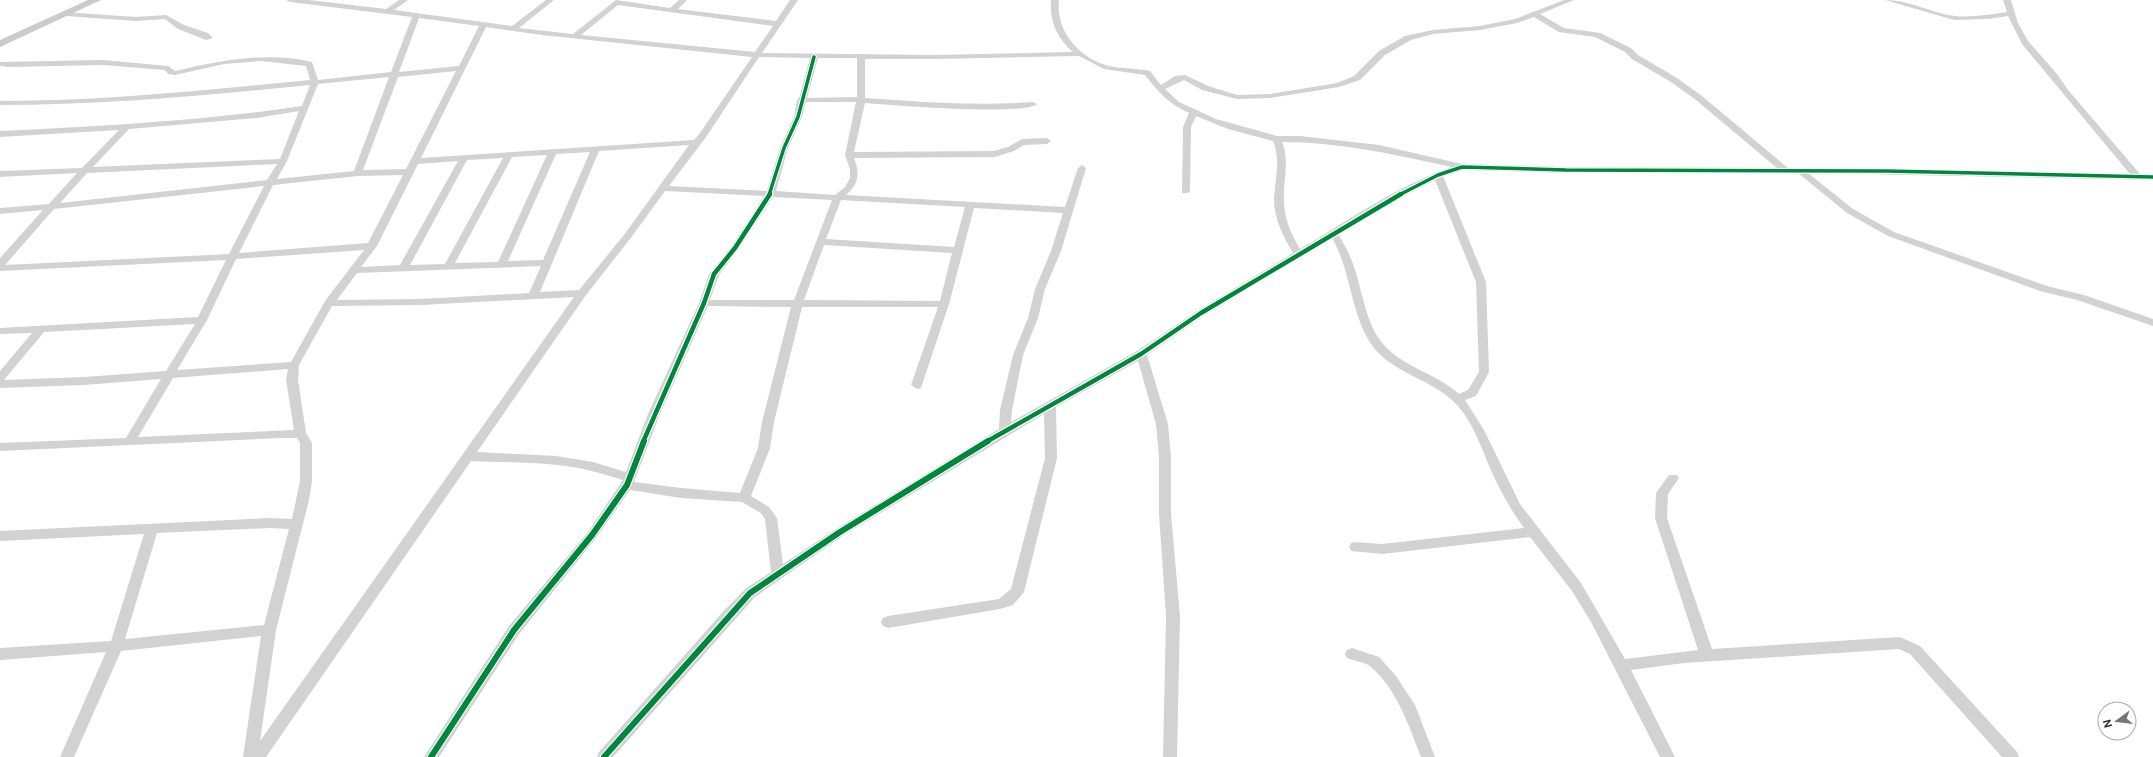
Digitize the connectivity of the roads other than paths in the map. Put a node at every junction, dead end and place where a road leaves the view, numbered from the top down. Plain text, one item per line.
1 (96, 0) edge
2 (290, 0) edge
3 (404, 0) edge
4 (550, 0) edge
5 (683, 0) edge
6 (794, 0) edge
7 (1055, 0) edge
8 (1570, 0) edge
9 (1889, 0) edge
10 (2006, 0) edge
11 (618, 2) edge
12 (672, 10) junction
13 (387, 11) junction
14 (2011, 13) junction
15 (66, 14) junction
16 (1536, 15) junction
17 (416, 16) junction
18 (778, 24) junction
19 (483, 25) junction
20 (512, 29) junction
21 (576, 35) junction
22 (209, 38) dead end
23 (0, 44) edge
24 (1081, 54) junction
25 (756, 55) junction
26 (814, 56) junction
27 (861, 57) junction
28 (0, 64) edge
29 (461, 68) junction
30 (395, 73) junction
31 (315, 82) junction
32 (1160, 89) junction
33 (801, 100) junction
34 (861, 100) junction
35 (0, 103) edge
36 (1033, 104) dead end
37 (305, 108) junction
38 (1193, 113) junction
39 (127, 128) junction
40 (0, 134) edge
41 (1277, 138) junction
42 (1047, 141) dead end
43 (696, 142) junction
44 (596, 149) junction
45 (553, 152) junction
46 (509, 155) junction
47 (850, 155) junction
48 (463, 159) junction
49 (283, 160) junction
50 (416, 160) junction
51 (1462, 167) junction
52 (1082, 168) dead end
53 (84, 171) junction
54 (410, 172) junction
55 (1786, 172) junction
56 (1801, 172) junction
57 (358, 173) junction
58 (0, 174) edge
59 (1438, 175) junction
60 (2137, 176) junction
61 (2153, 177) edge
62 (270, 182) junction
63 (662, 188) junction
64 (1185, 191) dead end
65 (771, 193) junction
66 (837, 198) junction
67 (970, 204) junction
68 (51, 207) junction
69 (0, 210) edge
70 (1067, 210) junction
71 (1333, 233) junction
72 (821, 242) junction
73 (372, 246) junction
74 (958, 250) junction
75 (1298, 254) junction
76 (233, 257) junction
77 (547, 263) junction
78 (0, 264) edge
79 (502, 264) junction
80 (449, 266) junction
81 (0, 268) edge
82 (403, 268) junction
83 (354, 270) junction
84 (582, 293) junction
85 (533, 296) junction
86 (329, 303) junction
87 (704, 303) junction
88 (944, 304) junction
89 (797, 305) junction
90 (202, 320) junction
91 (2153, 323) edge
92 (42, 328) junction
93 (0, 332) edge
94 (1141, 354) junction
95 (294, 365) junction
96 (170, 375) junction
97 (0, 378) edge
98 (0, 384) edge
99 (917, 385) dead end
100 (1458, 398) junction
101 (1050, 405) junction
102 (1005, 431) junction
103 (300, 434) junction
104 (129, 442) junction
105 (0, 447) edge
106 (468, 456) junction
107 (1673, 478) dead end
108 (629, 481) junction
109 (744, 498) junction
110 (296, 524) junction
111 (152, 529) junction
112 (1534, 532) junction
113 (0, 536) edge
114 (1355, 547) dead end
115 (778, 575) junction
116 (888, 622) dead end
117 (269, 630) junction
118 (116, 646) junction
119 (0, 654) edge
120 (1352, 654) dead end
121 (1707, 656) junction
122 (1622, 665) junction
123 (67, 757) edge
124 (250, 757) edge
125 (257, 757) edge
126 (431, 757) edge
127 (604, 757) edge
128 (1170, 757) edge
129 (1428, 757) edge
130 (1668, 757) edge
131 (2012, 757) edge

1 - 15 street
2 - 13 street
3 - 13 street
4 - 20 street
5 - 12 street
6 - 18 street
7 - 24 street
8 - 16 street
9 - 14 street
10 - 14 street
11 - 12 street
11 - 21 street
12 - 18 street
13 - 17 street
14 - 60 street
15 - 22 street
15 - 23 street
16 - 32 street
16 - 55 street
17 - 19 street
17 - 30 street
18 - 25 street
19 - 20 street
19 - 29 street
20 - 21 street
21 - 25 street
24 - 27 street
24 - 32 street
25 - 26 street
25 - 43 street
26 - 27 street
26 - 33 street
27 - 34 street
28 - 31 street
29 - 30 street
29 - 50 street
30 - 31 street
30 - 57 street
31 - 35 street
31 - 37 street
32 - 38 street
33 - 34 street
33 - 65 street
34 - 36 street
34 - 47 street
37 - 39 street
37 - 49 street
38 - 41 street
38 - 64 street
39 - 40 street
39 - 53 street
41 - 51 street
41 - 75 street
42 - 47 street
43 - 44 street
43 - 63 street
44 - 45 street
44 - 77 street
45 - 46 street
45 - 79 street
46 - 48 street
46 - 80 street
47 - 66 street
48 - 50 street
48 - 82 street
49 - 53 street
49 - 62 street
50 - 54 street
51 - 55 street
51 - 59 street
52 - 70 street
53 - 58 street
53 - 68 street
54 - 57 street
54 - 73 street
55 - 56 street
56 - 60 street
56 - 91 street
57 - 62 street
59 - 71 street
59 - 100 street
60 - 61 street
62 - 68 street
62 - 76 street
63 - 65 street
63 - 84 street
65 - 66 street
65 - 87 street
66 - 67 street
66 - 72 street
67 - 70 street
67 - 74 street
68 - 69 street
68 - 78 street
70 - 102 street
71 - 75 street
71 - 100 street
72 - 74 street
72 - 89 street
73 - 76 street
73 - 83 street
74 - 88 street
75 - 94 street
76 - 81 street
76 - 90 street
77 - 79 street
77 - 85 street
79 - 80 street
80 - 82 street
82 - 83 street
83 - 86 street
84 - 85 street
84 - 106 street
85 - 86 street
86 - 95 street
87 - 89 street
87 - 108 street
88 - 89 street
88 - 99 street
89 - 109 street
90 - 92 street
90 - 96 street
92 - 93 street
92 - 97 street
94 - 101 street
94 - 128 street
95 - 96 street
95 - 103 street
96 - 98 street
96 - 104 street
100 - 112 street
101 - 102 street
101 - 116 street
102 - 115 street
103 - 104 street
103 - 110 street
104 - 105 street
106 - 108 street
106 - 125 street
107 - 121 street
108 - 109 street
108 - 126 street
109 - 115 street
110 - 111 street
110 - 117 street
111 - 113 street
111 - 118 street
112 - 114 street
112 - 122 street
115 - 127 street
117 - 118 street
117 - 124 street
118 - 119 street
118 - 123 street
120 - 129 street
121 - 122 street
121 - 131 street
122 - 130 street

